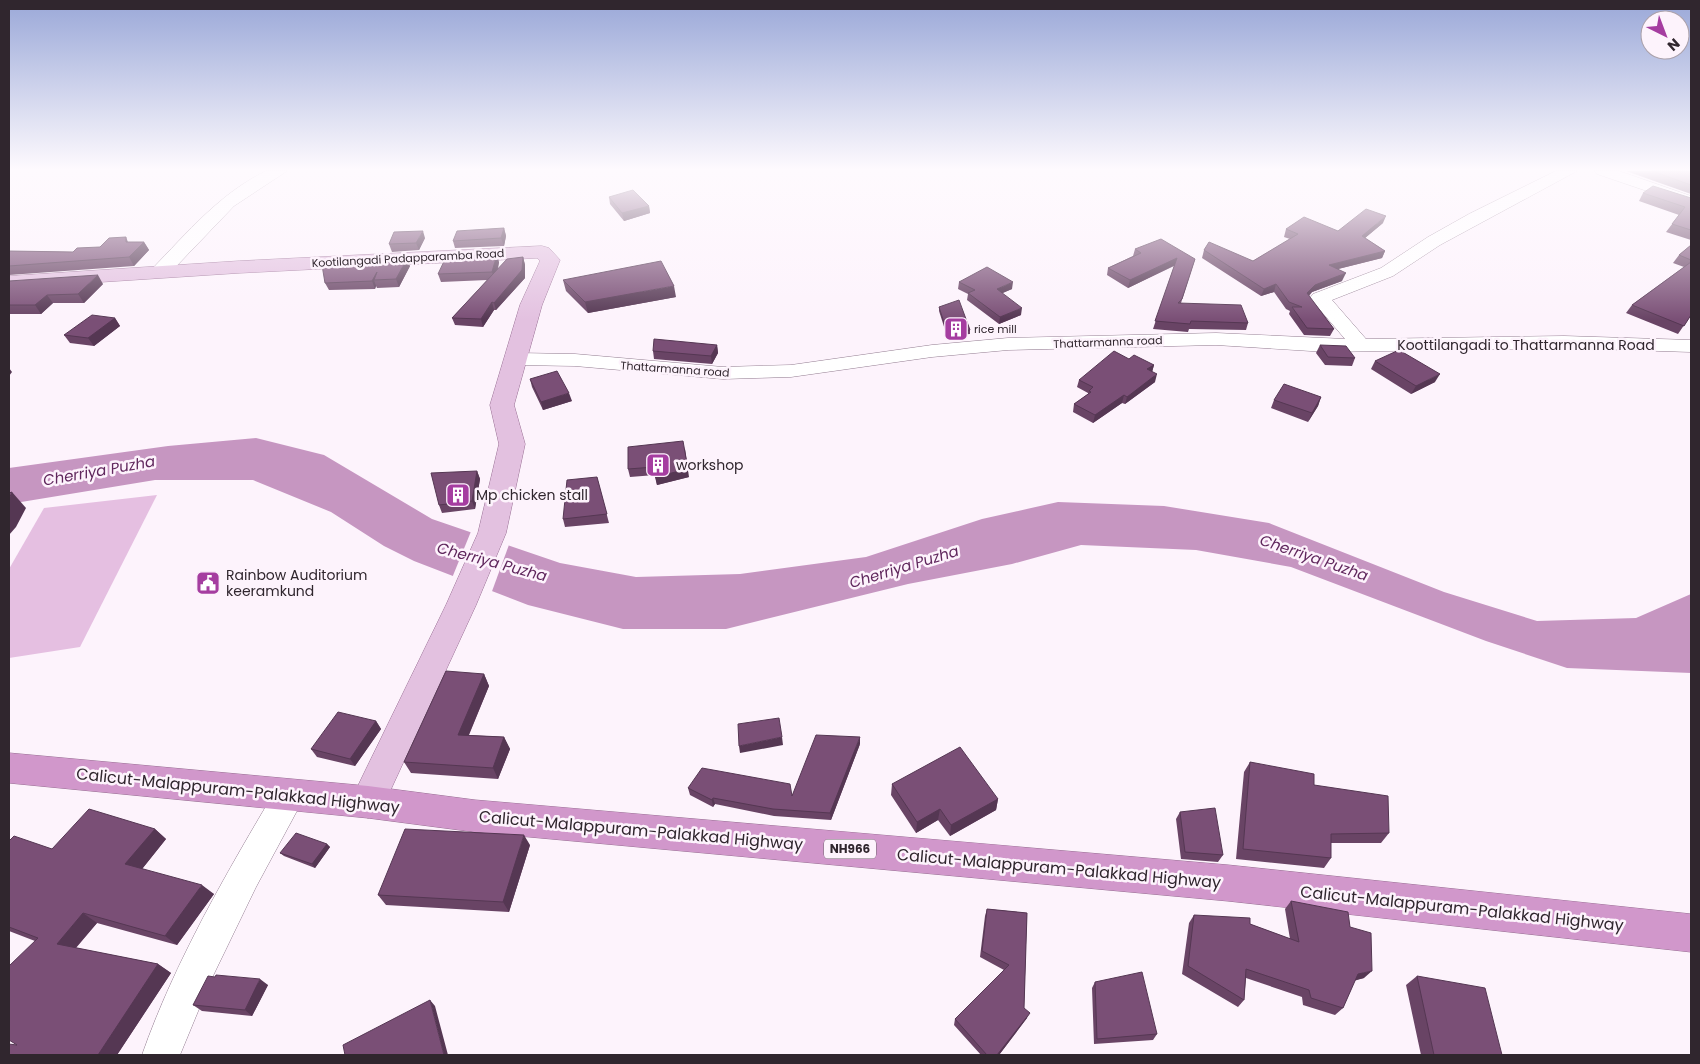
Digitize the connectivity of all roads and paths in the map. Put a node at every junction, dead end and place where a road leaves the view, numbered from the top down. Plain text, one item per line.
1 (208, 221) edge
2 (1472, 221) edge
3 (159, 273) junction
4 (9, 282) edge
5 (1360, 345) junction
6 (1691, 346) edge
7 (516, 359) junction
8 (9, 768) edge
9 (289, 796) junction
10 (368, 802) junction
11 (1691, 933) edge
12 (161, 1055) edge

1 - 3 street
2 - 5 street
3 - 4 main road, Kootilangadi Padapparamba Road
3 - 7 main road, Kootilangadi Padapparamba Road
5 - 6 street, Koottilangadi to Thattarmanna Road
5 - 7 street, Thattarmanna road
7 - 10 main road, Kootilangadi Padapparamba Road
8 - 9 highway, Calicut-Malappuram-Palakkad Highway / NH966
9 - 10 highway, Calicut-Malappuram-Palakkad Highway / NH966
9 - 12 street
10 - 11 highway, Calicut-Malappuram-Palakkad Highway / NH966

